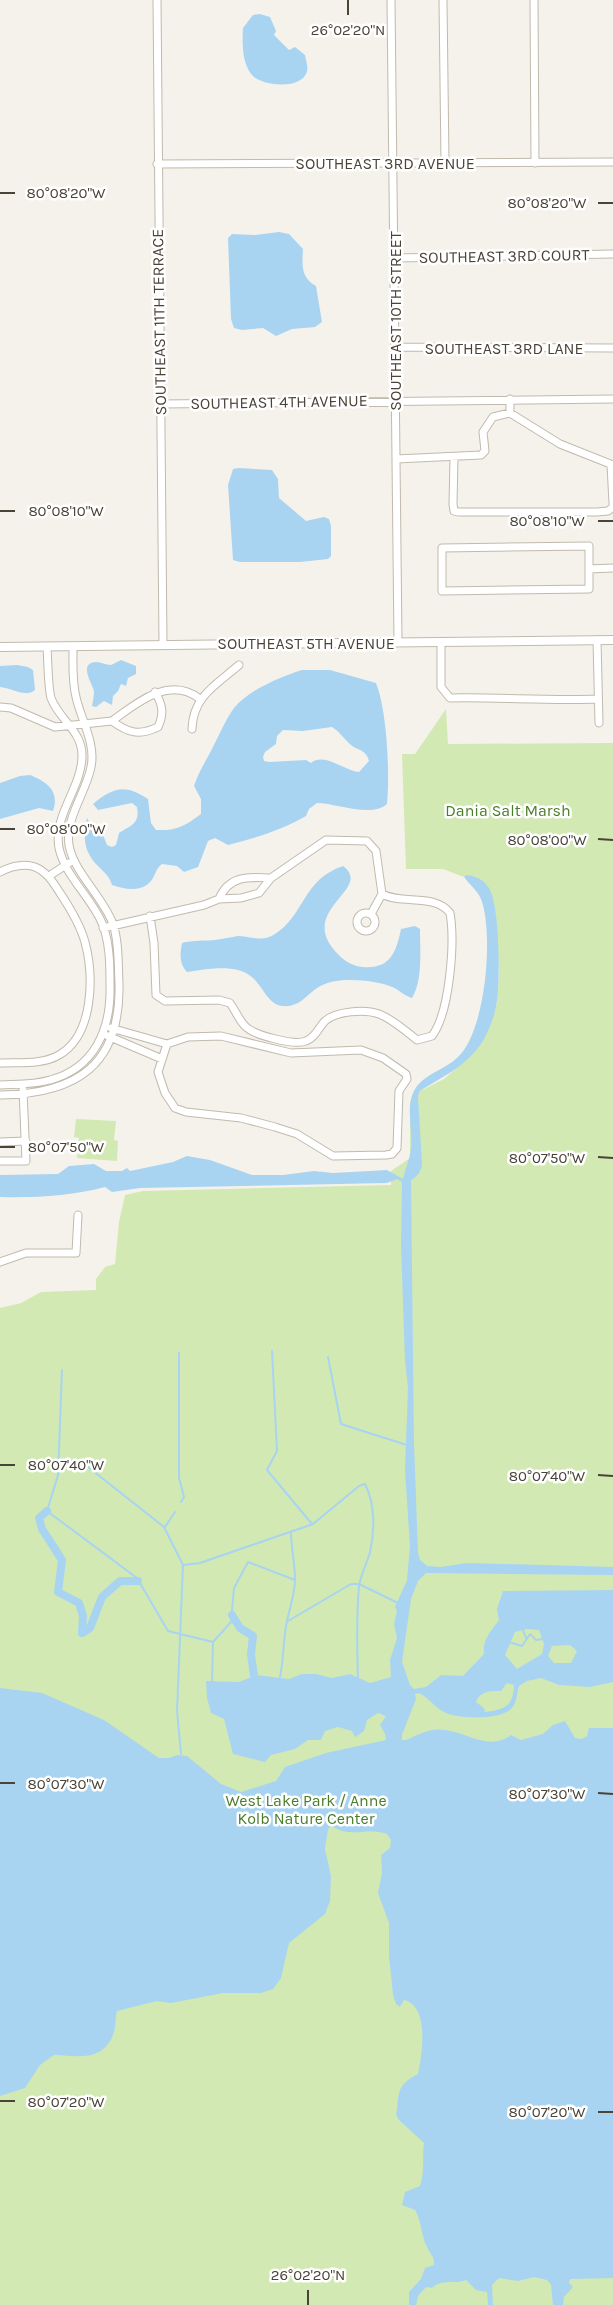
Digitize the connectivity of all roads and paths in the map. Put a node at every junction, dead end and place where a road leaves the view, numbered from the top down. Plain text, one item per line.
1 (157, 0) edge
2 (391, 0) edge
3 (442, 0) edge
4 (534, 0) edge
5 (535, 162) junction
6 (613, 162) edge
7 (394, 163) junction
8 (445, 163) junction
9 (157, 164) junction
10 (613, 254) edge
11 (395, 258) junction
12 (396, 347) junction
13 (613, 348) edge
14 (510, 399) junction
15 (613, 399) edge
16 (395, 400) junction
17 (161, 404) junction
18 (510, 413) junction
19 (454, 458) junction
20 (396, 459) junction
21 (612, 465) edge
22 (613, 505) edge
23 (613, 568) edge
24 (589, 569) junction
25 (597, 640) junction
26 (613, 640) edge
27 (398, 642) junction
28 (441, 642) junction
29 (163, 644) junction
30 (0, 647) edge
31 (47, 648) junction
32 (73, 648) junction
33 (239, 665) dead end
34 (155, 692) junction
35 (200, 699) junction
36 (598, 699) junction
37 (0, 707) edge
38 (112, 721) junction
39 (599, 723) dead end
40 (85, 725) junction
41 (72, 726) junction
42 (192, 729) dead end
43 (74, 860) junction
44 (66, 865) junction
45 (0, 872) edge
46 (49, 876) junction
47 (271, 878) junction
48 (382, 894) junction
49 (219, 899) junction
50 (370, 914) dead end
51 (150, 916) junction
52 (113, 925) junction
53 (103, 928) junction
54 (115, 1029) junction
55 (105, 1030) junction
56 (112, 1038) junction
57 (147, 1038) junction
58 (167, 1044) junction
59 (142, 1050) junction
60 (162, 1059) junction
61 (0, 1063) edge
62 (23, 1084) junction
63 (0, 1085) edge
64 (23, 1094) junction
65 (0, 1095) edge
66 (26, 1141) junction
67 (0, 1142) edge
68 (0, 1161) edge
69 (78, 1215) dead end
70 (0, 1263) edge

1 - 9 street, SOUTHEAST 11TH TERRACE
2 - 7 street, SOUTHEAST 10TH STREET
3 - 8 street
4 - 5 street
5 - 6 street, SOUTHEAST 3RD AVENUE
5 - 8 street, SOUTHEAST 3RD AVENUE
7 - 8 street, SOUTHEAST 3RD AVENUE
7 - 9 street, SOUTHEAST 3RD AVENUE
7 - 11 street, SOUTHEAST 10TH STREET
9 - 17 street, SOUTHEAST 11TH TERRACE
10 - 11 street, SOUTHEAST 3RD COURT
11 - 12 street, SOUTHEAST 10TH STREET
12 - 13 street, SOUTHEAST 3RD LANE
12 - 16 street, SOUTHEAST 10TH STREET
14 - 15 street, SOUTHEAST 4TH AVENUE
14 - 16 street, SOUTHEAST 4TH AVENUE
14 - 18 street
16 - 17 street, SOUTHEAST 4TH AVENUE
16 - 20 street, SOUTHEAST 10TH STREET
17 - 29 street, SOUTHEAST 11TH TERRACE
18 - 19 street
18 - 21 street
19 - 20 street
19 - 22 street
20 - 27 street, SOUTHEAST 10TH STREET
21 - 22 street
23 - 24 street
24 - 24 street
25 - 26 street, SOUTHEAST 5TH AVENUE
25 - 28 street, SOUTHEAST 5TH AVENUE
25 - 36 street
27 - 28 street, SOUTHEAST 5TH AVENUE
27 - 29 street, SOUTHEAST 5TH AVENUE
28 - 36 street
29 - 32 street, SOUTHEAST 5TH AVENUE
30 - 31 street, SOUTHEAST 5TH AVENUE
31 - 32 street, SOUTHEAST 5TH AVENUE
31 - 41 street
32 - 40 street
33 - 35 street
34 - 35 street
34 - 38 street
34 - 38 street
35 - 42 street
36 - 39 street
37 - 41 street
38 - 40 street
40 - 41 street
40 - 43 street
41 - 44 street
43 - 44 street
43 - 52 street
44 - 46 street
44 - 53 street
45 - 46 street
46 - 61 street
47 - 48 street
47 - 49 street
47 - 49 street
48 - 50 street
48 - 51 street
49 - 51 street
51 - 52 street
52 - 53 street
52 - 54 street
53 - 55 street
54 - 55 street
54 - 56 street
54 - 57 street
55 - 56 street
55 - 62 street
56 - 59 street
56 - 64 street
57 - 58 street
57 - 59 street
58 - 60 street
58 - 60 street
59 - 60 street
62 - 63 street
62 - 64 street
64 - 65 street
64 - 66 street
66 - 67 street
66 - 68 street
69 - 70 street

